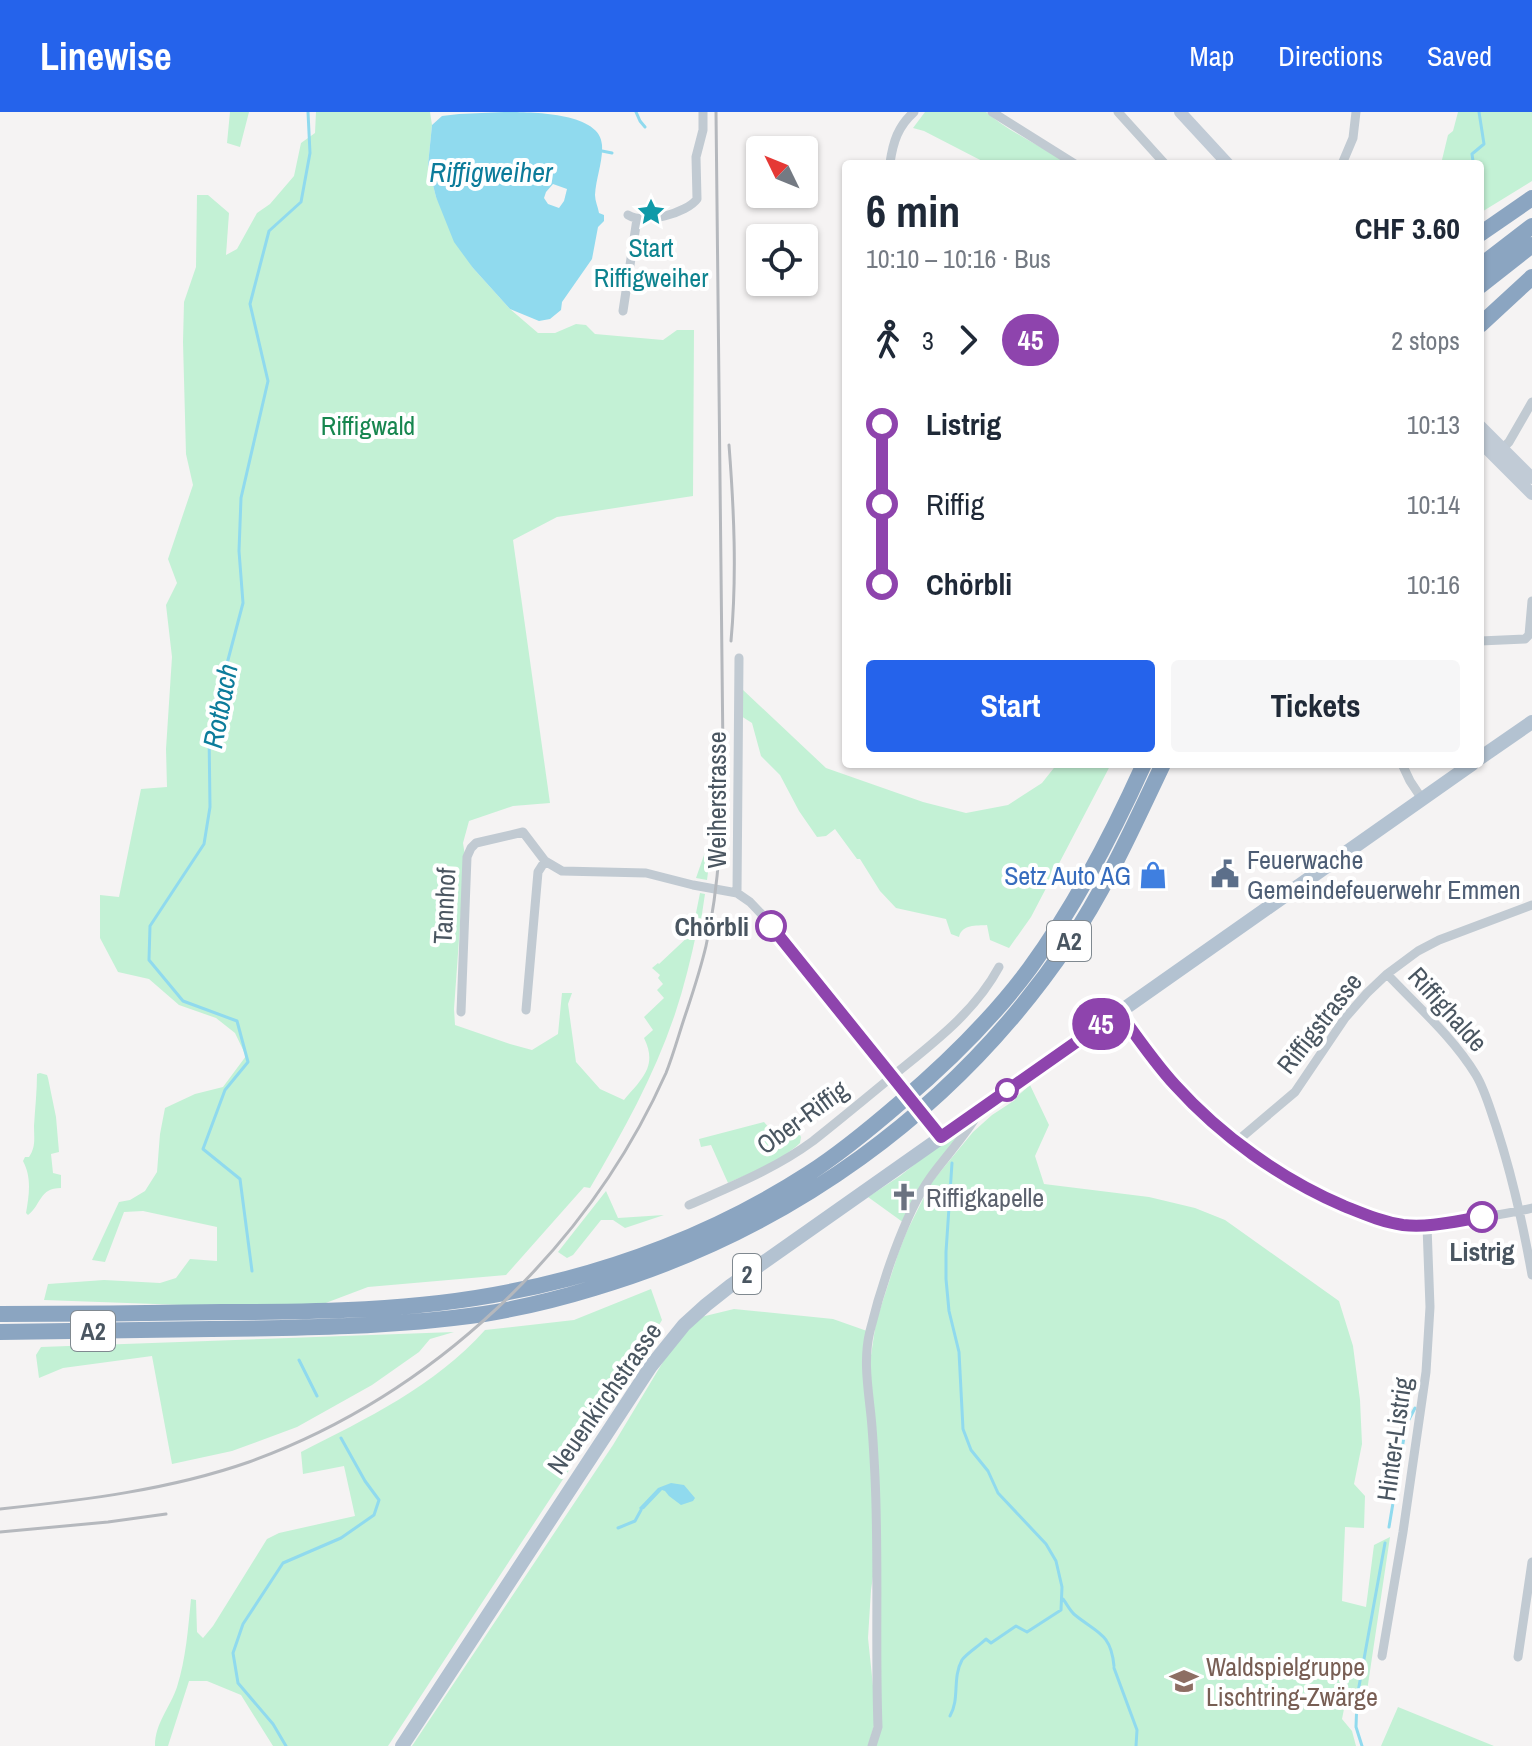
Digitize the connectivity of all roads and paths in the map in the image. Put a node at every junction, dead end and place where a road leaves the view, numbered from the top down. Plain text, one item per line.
1 (703, 112) edge
2 (914, 112) edge
3 (992, 112) edge
4 (1118, 112) edge
5 (1180, 112) edge
6 (1356, 112) edge
7 (891, 160) edge
8 (1069, 160) edge
9 (1161, 160) edge
10 (1224, 160) edge
11 (1348, 160) edge
12 (1532, 198) edge
13 (1532, 226) edge
14 (1484, 231) edge
15 (1532, 245) edge
16 (1484, 263) edge
17 (1532, 277) edge
18 (1484, 283) edge
19 (623, 311) dead end
20 (1484, 321) edge
21 (1532, 402) edge
22 (1529, 413) edge
23 (1484, 432) edge
24 (1484, 444) edge
25 (1499, 453) junction
26 (1532, 478) edge
27 (1532, 494) edge
28 (1532, 601) edge
29 (1484, 641) edge
30 (739, 658) dead end
31 (1532, 722) edge
32 (1484, 755) edge
33 (1142, 768) edge
34 (1161, 768) edge
35 (1404, 768) edge
36 (1466, 768) edge
37 (1422, 799) junction
38 (545, 861) junction
39 (737, 893) junction
40 (1532, 905) edge
41 (999, 967) dead end
42 (1387, 974) junction
43 (526, 1010) dead end
44 (461, 1012) dead end
45 (1119, 1012) junction
46 (892, 1077) junction
47 (981, 1108) junction
48 (941, 1137) junction
49 (1236, 1142) junction
50 (689, 1205) dead end
51 (1532, 1208) edge
52 (1520, 1211) junction
53 (1427, 1226) junction
54 (1532, 1275) edge
55 (0, 1314) edge
56 (364, 1318) junction
57 (0, 1332) edge
58 (1532, 1562) edge
59 (1382, 1656) dead end
60 (1518, 1657) dead end
61 (402, 1746) edge
62 (872, 1746) edge

1 - 19 street
2 - 7 street
3 - 8 street
4 - 9 street
5 - 10 main road
6 - 11 street
12 - 14 highway
13 - 16 highway
15 - 18 highway
17 - 20 highway
21 - 22 street
22 - 25 street
23 - 25 main road
24 - 25 main road
25 - 26 main road
25 - 27 main road
28 - 29 street
30 - 39 street, Weiherstrasse
31 - 32 main road
33 - 56 highway, A2
34 - 56 highway, A2
35 - 37 street
36 - 37 main road, Neuenkirchstrasse / 2
37 - 45 main road, Neuenkirchstrasse / 2
38 - 39 street
38 - 43 street
38 - 44 street, Tannhof
39 - 46 street, Weiherstrasse
40 - 42 street, Riffigstrasse
41 - 46 street
42 - 49 street, Riffigstrasse
42 - 52 street, Riffighalde
45 - 47 main road, Neuenkirchstrasse / 2
45 - 49 street
46 - 48 street, Weiherstrasse
46 - 50 street, Ober-Riffig
47 - 48 main road, Neuenkirchstrasse / 2
47 - 62 street
48 - 61 main road, Neuenkirchstrasse / 2
49 - 53 street
51 - 52 street
52 - 53 street
52 - 54 street, Riffighalde
53 - 59 street, Hinter-Listrig
55 - 56 highway, A2
56 - 57 highway, A2
58 - 60 street

